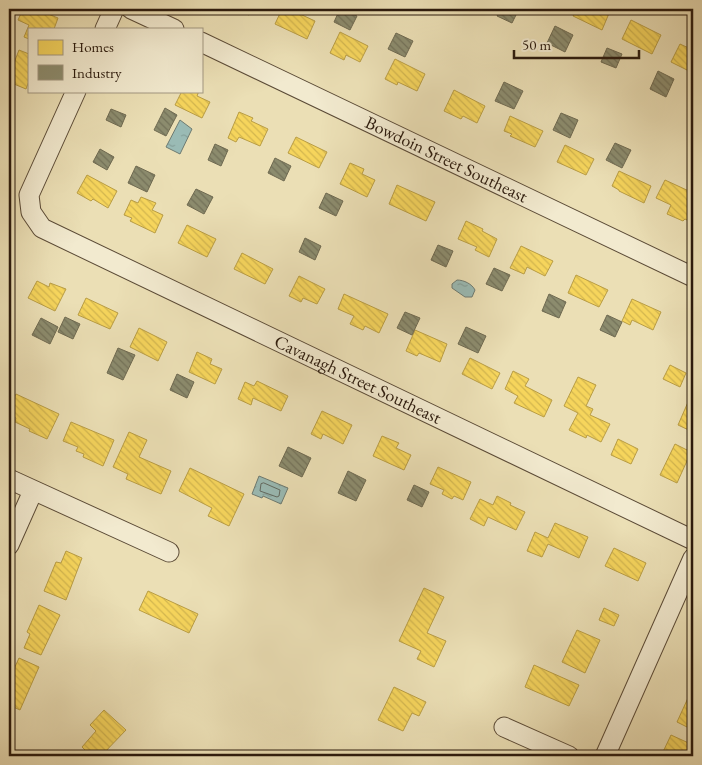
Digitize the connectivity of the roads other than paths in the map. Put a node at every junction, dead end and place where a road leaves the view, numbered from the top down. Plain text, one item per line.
1 (114, 9) edge
2 (131, 9) edge
3 (105, 28) edge
4 (172, 28) edge
5 (202, 42) edge
6 (76, 92) edge
7 (693, 277) edge
8 (9, 480) edge
9 (32, 491) junction
10 (693, 540) edge
11 (9, 545) edge
12 (168, 552) dead end
13 (693, 558) edge
14 (504, 727) dead end
15 (569, 756) edge
16 (605, 756) edge

1 - 3 street
2 - 4 street
5 - 7 street, Bowdoin Street Southeast
6 - 10 street, Cavanagh Street Southeast
8 - 9 street
9 - 11 street
9 - 12 street
13 - 16 street
14 - 15 street

